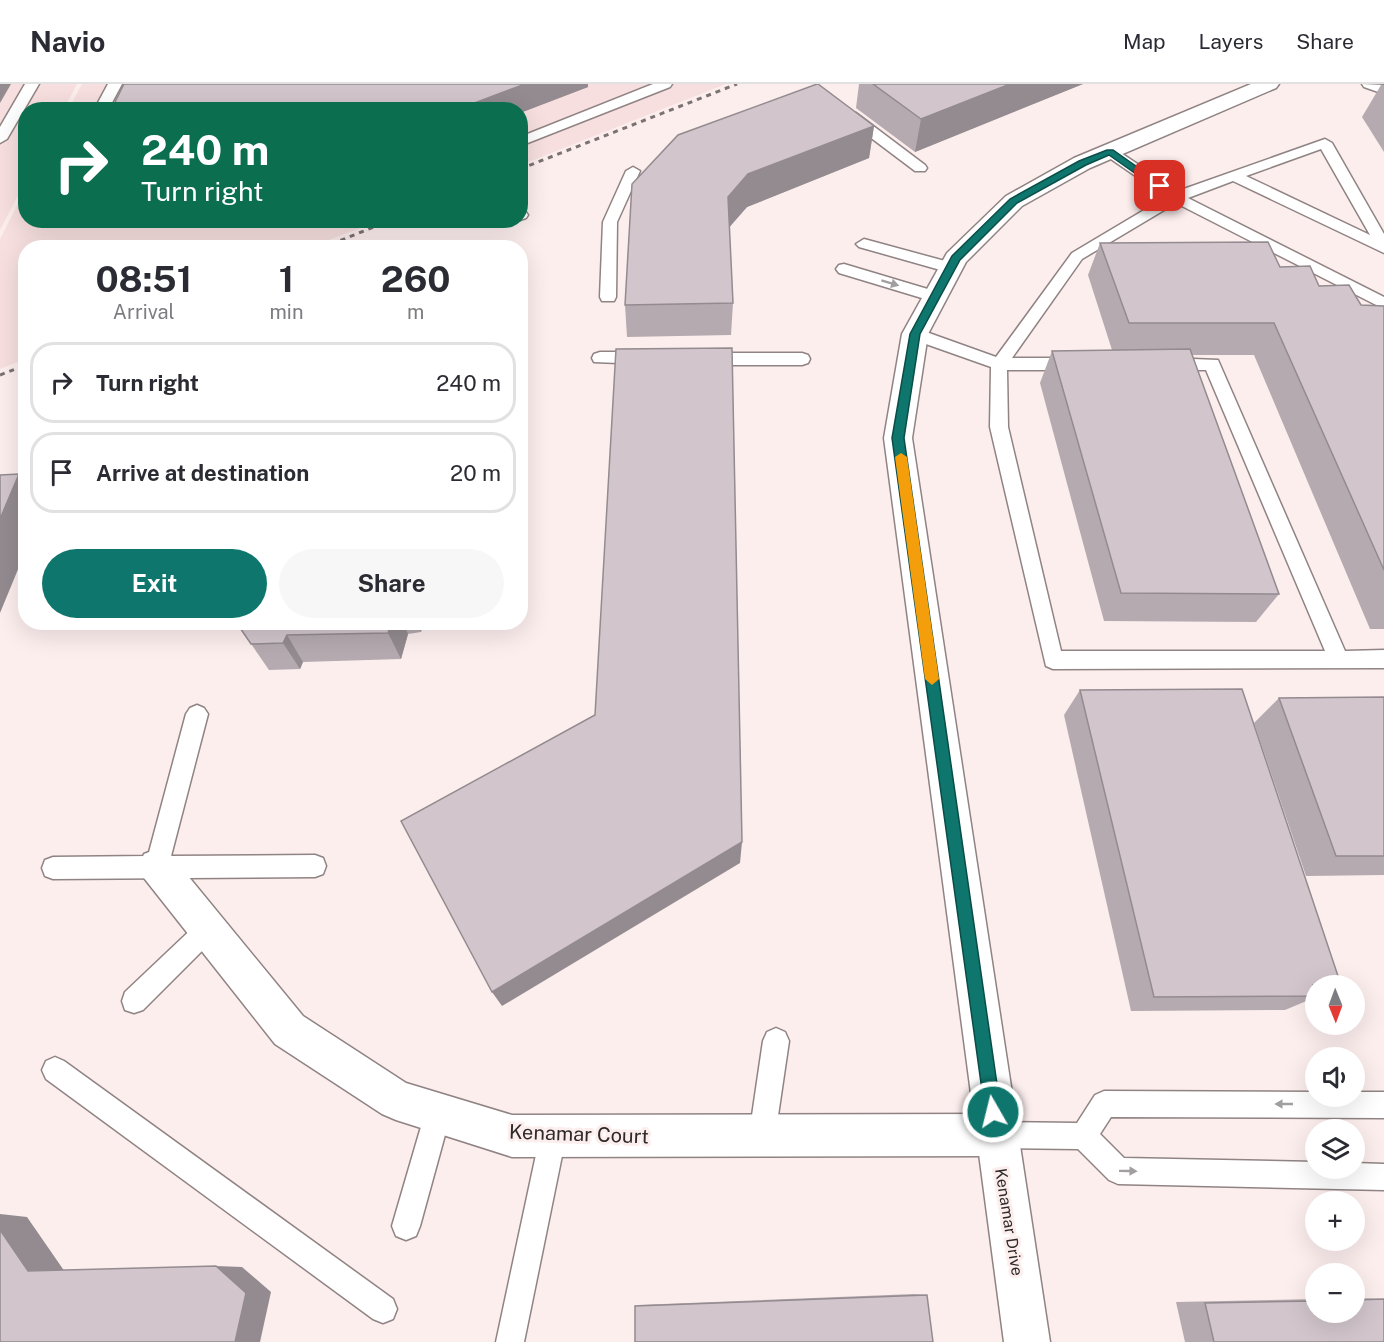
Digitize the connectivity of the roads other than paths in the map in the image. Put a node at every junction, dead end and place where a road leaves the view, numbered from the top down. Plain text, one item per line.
1 (32, 84) edge
2 (115, 84) edge
3 (619, 84) edge
4 (665, 84) edge
5 (1269, 84) edge
6 (1369, 84) edge
7 (1384, 90) edge
8 (633, 96) junction
9 (22, 102) edge
10 (105, 102) edge
11 (18, 108) edge
12 (843, 111) edge
13 (0, 139) edge
14 (528, 139) edge
15 (1110, 152) junction
16 (920, 168) dead end
17 (633, 171) dead end
18 (1234, 176) junction
19 (1176, 197) junction
20 (864, 244) dead end
21 (1384, 248) edge
22 (951, 268) junction
23 (844, 269) dead end
24 (608, 297) dead end
25 (935, 297) junction
26 (1384, 304) edge
27 (915, 334) junction
28 (600, 358) dead end
29 (659, 358) edge
30 (683, 358) edge
31 (802, 359) dead end
32 (999, 364) junction
33 (1094, 364) edge
34 (1153, 364) edge
35 (1339, 659) junction
36 (1384, 659) edge
37 (197, 714) dead end
38 (315, 866) dead end
39 (53, 867) dead end
40 (157, 867) junction
41 (208, 929) junction
42 (134, 1001) dead end
43 (776, 1041) dead end
44 (55, 1070) dead end
45 (1384, 1105) edge
46 (438, 1113) junction
47 (996, 1135) junction
48 (553, 1136) junction
49 (762, 1136) junction
50 (1084, 1137) junction
51 (1384, 1177) edge
52 (406, 1226) dead end
53 (383, 1309) dead end
54 (510, 1342) edge
55 (1028, 1342) edge

1 - 9 lane
2 - 10 lane
3 - 8 lane
4 - 8 lane
5 - 15 street, Kenamar Drive
6 - 7 lane
8 - 14 lane
11 - 13 lane
12 - 16 lane
15 - 19 lane
15 - 22 street, Kenamar Drive
17 - 24 lane
18 - 19 lane
18 - 21 lane
18 - 21 lane
19 - 26 lane
19 - 32 lane
20 - 22 lane
22 - 25 street, Kenamar Drive
23 -> 25 lane
25 - 27 street, Kenamar Drive
27 - 32 lane
27 - 47 street, Kenamar Drive
28 - 29 lane
30 - 31 lane
32 - 33 lane
32 - 35 lane
34 - 35 lane
35 - 36 lane
37 - 40 lane
38 - 40 lane
39 - 40 lane
40 - 41 street, Kenamar Court
41 - 42 lane
41 - 46 street, Kenamar Court
43 - 49 lane
44 - 53 lane
45 -> 50 lane
46 - 48 street, Kenamar Court
46 - 52 lane
47 - 49 street, Kenamar Court
47 - 50 lane
47 - 55 street, Kenamar Drive
48 - 49 street, Kenamar Court
48 - 54 lane
50 -> 51 lane

